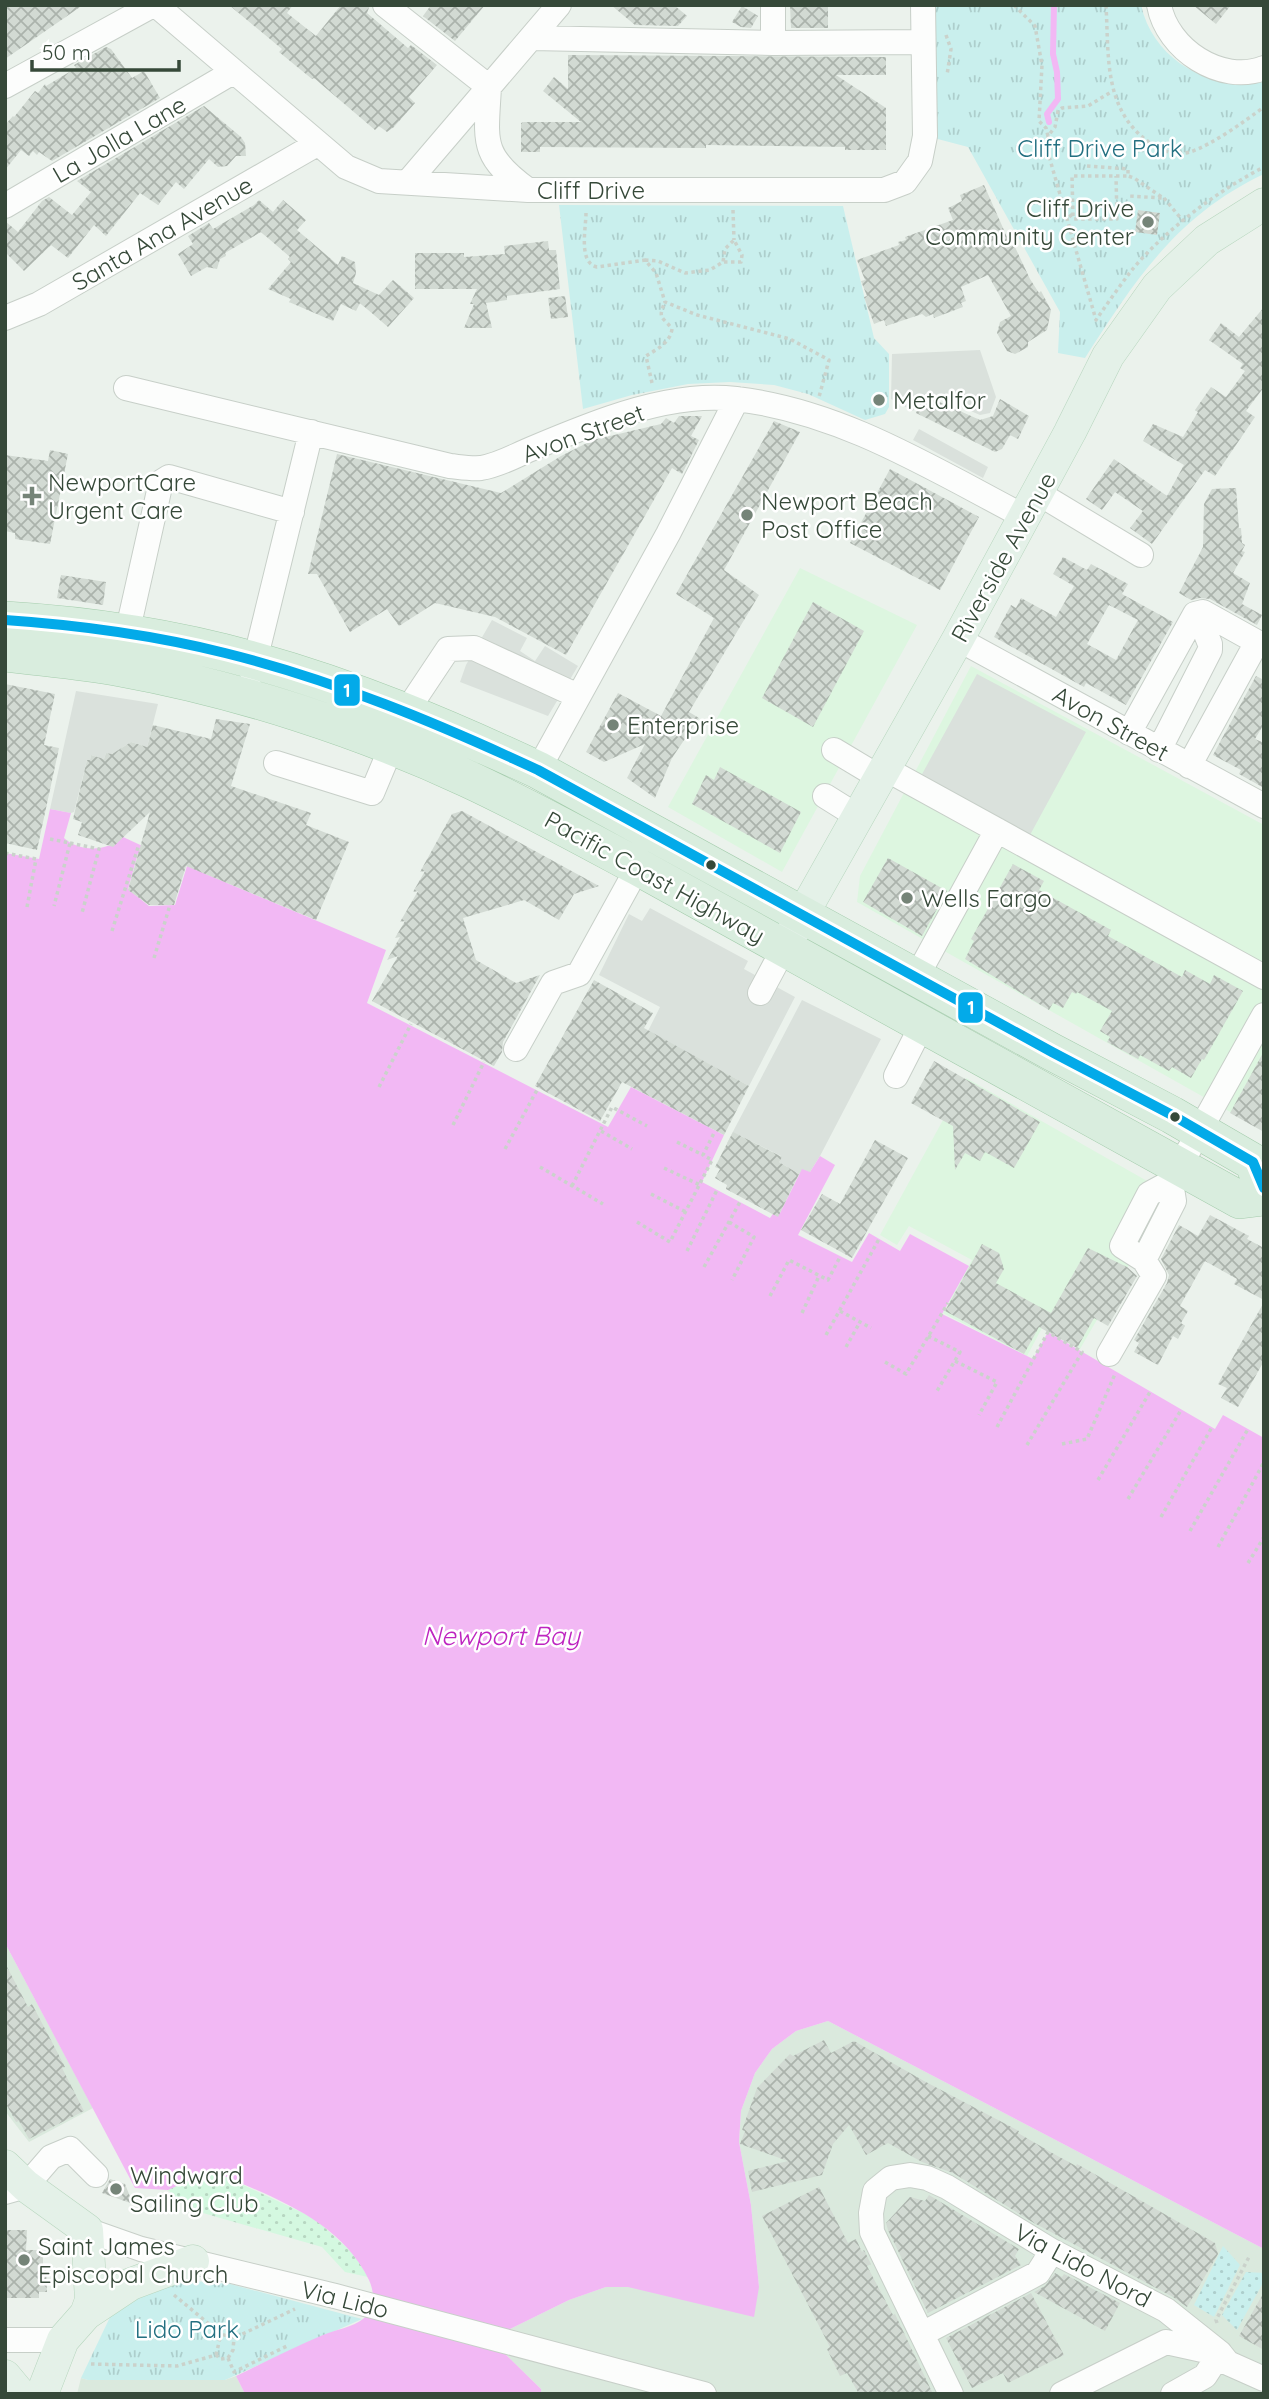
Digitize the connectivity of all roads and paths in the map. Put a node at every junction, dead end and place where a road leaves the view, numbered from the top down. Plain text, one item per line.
1 (155, 5) edge
2 (385, 5) edge
3 (559, 5) edge
4 (773, 5) edge
5 (923, 5) edge
6 (1014, 5) edge
7 (1105, 5) edge
8 (1159, 5) edge
9 (532, 38) junction
10 (923, 42) junction
11 (773, 43) junction
12 (1264, 68) edge
13 (233, 72) junction
14 (5, 86) edge
15 (488, 87) junction
16 (1112, 92) junction
17 (1264, 107) edge
18 (1048, 136) junction
19 (317, 144) junction
20 (1087, 166) dead end
21 (1116, 176) junction
22 (1128, 176) junction
23 (407, 183) junction
24 (528, 190) junction
25 (589, 190) junction
26 (1128, 196) dead end
27 (1163, 198) junction
28 (1264, 204) edge
29 (5, 206) edge
30 (1064, 208) junction
31 (1073, 219) junction
32 (733, 220) dead end
33 (1183, 220) dead end
34 (733, 240) junction
35 (645, 260) junction
36 (723, 262) junction
37 (665, 302) junction
38 (1091, 305) dead end
39 (5, 318) edge
40 (126, 388) dead end
41 (654, 392) dead end
42 (819, 398) dead end
43 (737, 399) junction
44 (311, 432) junction
45 (1031, 505) junction
46 (292, 512) junction
47 (1142, 555) dead end
48 (1215, 619) junction
49 (5, 620) edge
50 (958, 639) junction
51 (1261, 644) edge
52 (123, 651) junction
53 (5, 653) edge
54 (255, 660) junction
55 (578, 696) junction
56 (247, 698) junction
57 (406, 712) junction
58 (1129, 733) junction
59 (391, 747) junction
60 (834, 750) dead end
61 (1159, 750) junction
62 (276, 763) dead end
63 (1189, 766) junction
64 (538, 770) junction
65 (882, 773) junction
66 (825, 796) dead end
67 (1264, 806) edge
68 (857, 816) junction
69 (997, 830) junction
70 (50, 839) dead end
71 (70, 843) junction
72 (138, 845) dead end
73 (5, 853) edge
74 (638, 867) junction
75 (170, 905) dead end
76 (54, 906) dead end
77 (27, 907) dead end
78 (82, 913) dead end
79 (802, 915) junction
80 (112, 931) dead end
81 (784, 948) junction
82 (154, 958) dead end
83 (1264, 977) edge
84 (916, 978) junction
85 (760, 993) dead end
86 (1264, 1015) edge
87 (411, 1024) dead end
88 (922, 1025) junction
89 (516, 1049) dead end
90 (484, 1062) dead end
91 (896, 1076) dead end
92 (379, 1087) dead end
93 (537, 1090) dead end
94 (453, 1125) dead end
95 (647, 1126) dead end
96 (601, 1131) junction
97 (715, 1131) dead end
98 (1199, 1131) junction
99 (677, 1142) dead end
100 (505, 1149) dead end
101 (632, 1149) dead end
102 (704, 1155) junction
103 (540, 1167) dead end
104 (664, 1168) dead end
105 (1175, 1175) junction
106 (700, 1185) junction
107 (572, 1186) junction
108 (1264, 1189) edge
109 (717, 1190) dead end
110 (652, 1195) dead end
111 (1264, 1197) edge
112 (740, 1202) dead end
113 (603, 1204) dead end
114 (686, 1212) junction
115 (637, 1222) dead end
116 (729, 1222) junction
117 (879, 1239) dead end
118 (687, 1251) dead end
119 (840, 1257) dead end
120 (704, 1267) dead end
121 (819, 1276) junction
122 (732, 1280) dead end
123 (770, 1296) dead end
124 (948, 1303) dead end
125 (840, 1311) junction
126 (802, 1313) dead end
127 (860, 1322) dead end
128 (871, 1328) dead end
129 (827, 1335) dead end
130 (928, 1336) junction
131 (846, 1347) dead end
132 (955, 1361) junction
133 (885, 1362) dead end
134 (1113, 1363) joint
135 (937, 1391) dead end
136 (1150, 1392) dead end
137 (1181, 1410) dead end
138 (979, 1415) dead end
139 (997, 1427) dead end
140 (1212, 1427) dead end
141 (1248, 1429) dead end
142 (1027, 1444) dead end
143 (1062, 1444) dead end
144 (1264, 1462) edge
145 (1098, 1480) dead end
146 (1128, 1499) dead end
147 (1161, 1517) dead end
148 (1190, 1531) dead end
149 (1264, 1537) edge
150 (1218, 1548) dead end
151 (1248, 1563) dead end
152 (96, 2175) dead end
153 (12, 2181) edge
154 (87, 2230) junction
155 (1052, 2251) junction
156 (1249, 2257) dead end
157 (193, 2261) junction
158 (174, 2295) dead end
159 (297, 2307) dead end
160 (86, 2314) junction
161 (221, 2334) junction
162 (922, 2334) junction
163 (234, 2338) junction
164 (5, 2340) edge
165 (63, 2340) junction
166 (289, 2345) dead end
167 (216, 2355) junction
168 (228, 2358) junction
169 (1224, 2358) junction
170 (91, 2364) dead end
171 (5, 2376) edge
172 (1264, 2379) edge
173 (20, 2394) edge
174 (42, 2394) edge
175 (704, 2394) edge
176 (951, 2394) edge
177 (1062, 2394) edge
178 (1172, 2394) edge

1 - 13 street, Cliff Drive
1 - 14 street
2 - 15 street
3 - 9 street
4 - 11 street
5 - 10 street, Cliff Drive
6 - 18 path
7 - 16 path
8 - 12 street
9 - 11 street
9 - 15 street
10 - 11 street
10 - 25 street, Cliff Drive
13 - 19 street, Cliff Drive
13 - 29 street, La Jolla Lane
15 - 23 street
15 - 24 street
16 - 17 path
16 - 18 path
18 - 30 path
19 - 23 street, Cliff Drive
19 - 39 street, Santa Ana Avenue
20 - 22 path
21 - 22 path
21 - 31 path
21 - 31 path
22 - 27 path
23 - 24 street, Cliff Drive
24 - 25 street, Cliff Drive
25 - 35 path
26 - 27 path
27 - 33 path
28 - 45 main road, Riverside Avenue
30 - 31 path
30 - 38 path
32 - 34 path
34 - 36 path
34 - 36 path
35 - 36 path
35 - 37 path
37 - 41 path
37 - 42 path
40 - 44 street, Avon Street
43 - 44 street, Avon Street
43 - 45 street, Avon Street
43 - 55 street
44 - 46 street
45 - 47 street, Avon Street
45 - 50 main road, Riverside Avenue
46 - 52 street
46 - 54 street
48 - 51 street
48 - 58 street
48 - 61 street
49 - 52 highway, Pacific Coast Highway
50 - 58 street, Avon Street
50 - 65 main road, Riverside Avenue
51 - 63 street
52 - 53 highway, Pacific Coast Highway
52 - 54 highway, Pacific Coast Highway
52 - 56 highway, Pacific Coast Highway
54 - 56 street
54 - 57 highway, Pacific Coast Highway
55 - 57 street
55 - 64 street
56 - 59 highway, Pacific Coast Highway
57 - 59 street
57 - 64 highway, Pacific Coast Highway
58 - 61 street, Avon Street
59 - 62 street
59 - 74 highway, Pacific Coast Highway
60 - 65 street
61 - 63 street, Avon Street
63 - 67 street, Avon Street
64 - 79 highway, Pacific Coast Highway
65 - 68 main road, Riverside Avenue
65 - 69 street
66 - 68 street
68 - 79 main road, Riverside Avenue
69 - 83 street
69 - 84 street
70 - 71 path
71 - 76 path
71 - 78 path
72 - 80 path
73 - 77 path
74 - 81 highway, Pacific Coast Highway
74 - 89 street
75 - 82 path
79 - 81 main road, Riverside Avenue
79 - 84 highway, Pacific Coast Highway
81 - 85 street
81 - 88 highway, Pacific Coast Highway
84 - 98 highway, Pacific Coast Highway
86 - 98 street
87 - 92 path
88 - 91 street
88 - 105 highway, Pacific Coast Highway
90 - 94 path
93 - 100 path
95 - 96 path
96 - 101 path
96 - 107 path
97 - 102 path
98 - 105 street
98 - 108 highway, Pacific Coast Highway
99 - 102 path
102 - 106 path
103 - 107 path
104 - 106 path
105 - 111 highway, Pacific Coast Highway
105 - 134 street
106 - 114 path
107 - 113 path
109 - 118 path
110 - 114 path
112 - 116 path
114 - 115 path
116 - 120 path
116 - 122 path
117 - 125 path
119 - 121 path
121 - 123 path
121 - 126 path
124 - 130 path
125 - 128 path
125 - 129 path
127 - 131 path
130 - 132 path
130 - 133 path
132 - 135 path
132 - 138 path
134 - 143 path
136 - 145 path
137 - 146 path
139 - 142 path
140 - 147 path
141 - 148 path
144 - 150 path
149 - 151 path
152 - 153 street
153 - 154 main road, Via Lido
154 - 157 street, Via Lido
154 - 160 main road
155 - 162 street
155 - 162 street, Via Lido Nord
155 - 169 street, Via Lido Nord
156 - 169 path
157 - 160 main road
157 - 175 street, Via Lido
158 - 161 path
159 - 163 path
160 - 165 main road
161 - 163 path
161 - 167 path
162 - 176 street
163 - 168 path
164 - 165 street
165 - 174 main road
166 - 168 path
167 - 168 path
167 - 170 path
169 - 172 street, Via Lido Nord
169 - 177 street
169 - 178 street
171 - 173 main road

